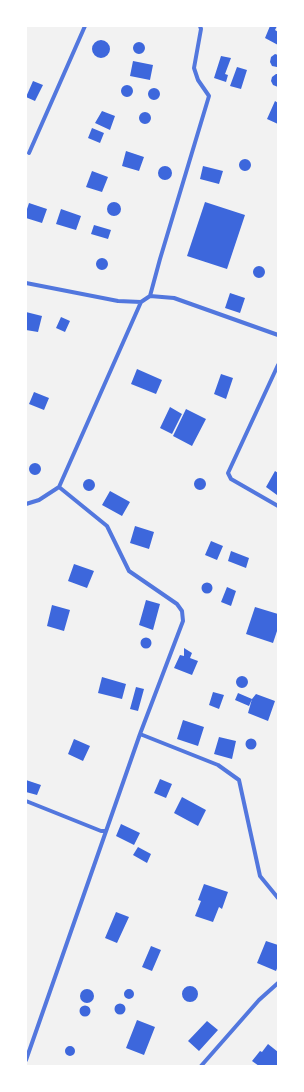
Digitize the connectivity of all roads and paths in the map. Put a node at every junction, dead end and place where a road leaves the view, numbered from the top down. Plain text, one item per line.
1 (85, 26) edge
2 (200, 26) edge
3 (29, 153) dead end
4 (26, 283) edge
5 (150, 296) junction
6 (141, 302) junction
7 (278, 335) edge
8 (278, 365) edge
9 (59, 486) junction
10 (26, 504) edge
11 (278, 506) edge
12 (140, 734) junction
13 (26, 801) edge
14 (106, 831) junction
15 (278, 898) edge
16 (278, 983) edge
17 (26, 1060) edge
18 (201, 1066) edge

1 - 3 street
2 - 5 street
4 - 6 street
5 - 6 street
5 - 7 street
6 - 9 street
8 - 11 street
9 - 10 street
9 - 12 street
12 - 14 street
12 - 15 street
13 - 14 street
14 - 17 street
16 - 18 street

